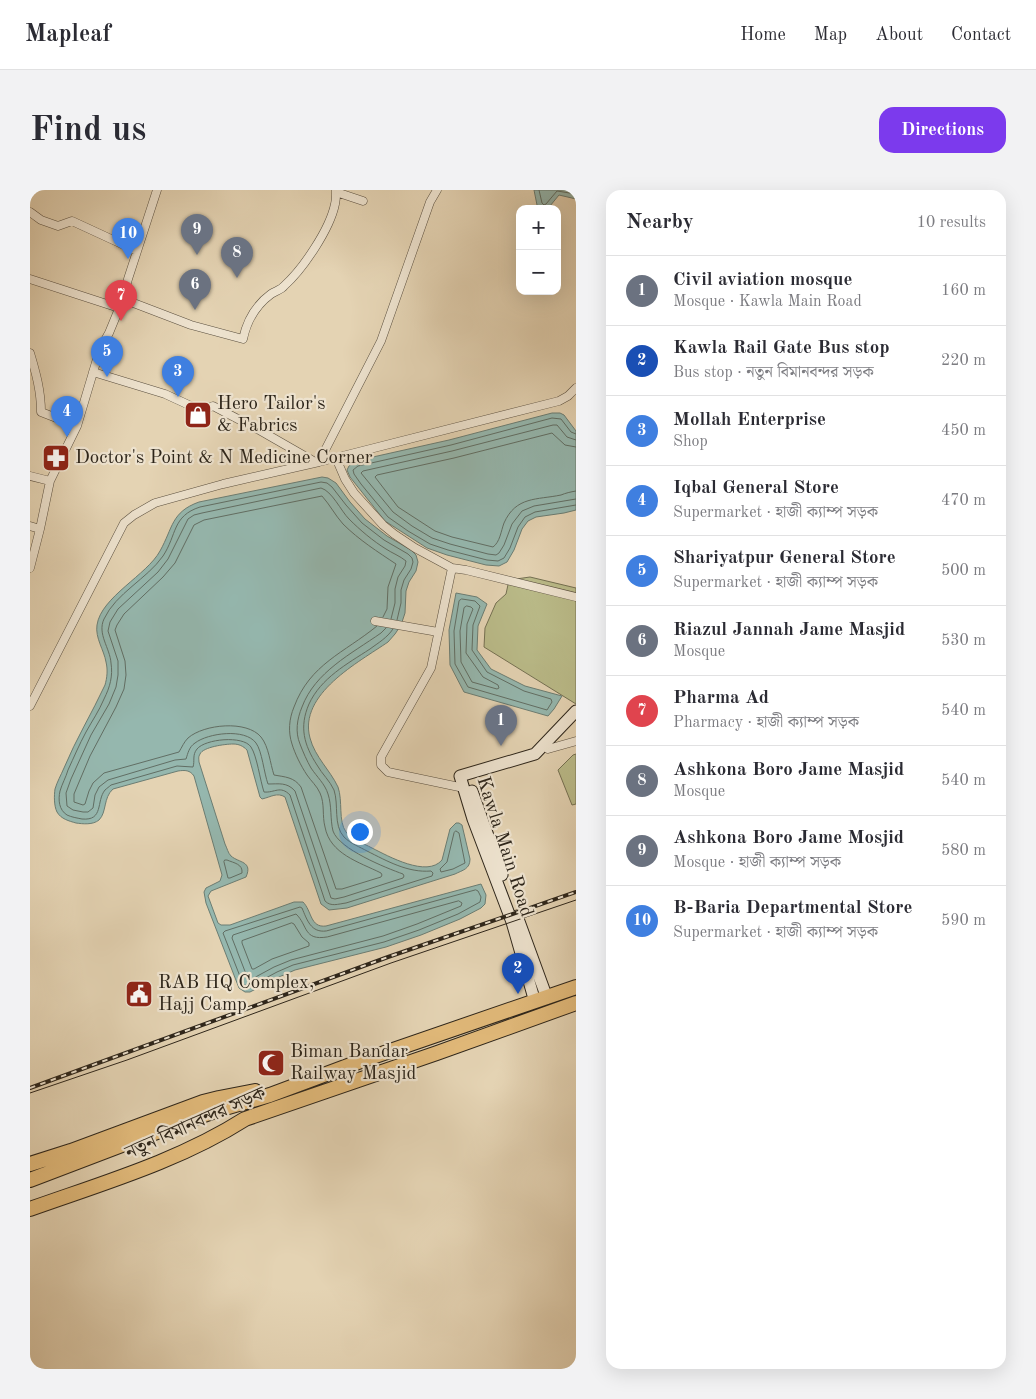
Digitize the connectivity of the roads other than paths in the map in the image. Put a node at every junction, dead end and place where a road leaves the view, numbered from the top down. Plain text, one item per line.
1 (157, 190) edge
2 (437, 190) edge
3 (336, 191) edge
4 (363, 201) dead end
5 (30, 212) edge
6 (137, 251) junction
7 (30, 278) edge
8 (123, 299) junction
9 (119, 308) junction
10 (30, 353) edge
11 (93, 372) junction
12 (576, 388) edge
13 (76, 426) junction
14 (336, 458) junction
15 (319, 462) junction
16 (30, 476) edge
17 (50, 481) junction
18 (30, 526) edge
19 (40, 529) junction
20 (30, 568) edge
21 (452, 568) junction
22 (576, 596) edge
23 (375, 621) dead end
24 (438, 632) junction
25 (30, 706) edge
26 (576, 711) edge
27 (576, 720) edge
28 (576, 741) edge
29 (548, 749) junction
30 (464, 788) junction
31 (576, 987) edge
32 (541, 1000) junction
33 (576, 1004) edge
34 (276, 1087) dead end
35 (32, 1163) edge
36 (30, 1180) edge
37 (30, 1210) edge

1 - 6 street
2 - 15 street
3 - 4 street
3 - 8 street
5 - 6 street
6 - 8 street
7 - 9 street
8 - 9 street
9 - 11 street
10 - 13 street
11 - 13 street
11 - 15 street
12 - 14 street
13 - 17 street
14 - 15 street
14 - 21 street
15 - 25 street
16 - 17 street
17 - 19 street
18 - 19 street
19 - 20 street
21 - 22 street
21 - 24 street
23 - 24 street
24 - 30 street
26 - 30 street, Kawla Main Road
27 - 29 street, Kawla Main Road
28 - 29 street
29 - 32 street, Kawla Main Road
30 - 32 street, Kawla Main Road
31 - 32 highway, নতুন বিমানবন্দর সড়ক
32 - 36 highway, নতুন বিমানবন্দর সড়ক
33 - 37 highway, নতুন বিমানবন্দর সড়ক
34 - 35 highway, নতুন বিমানবন্দর সড়ক

